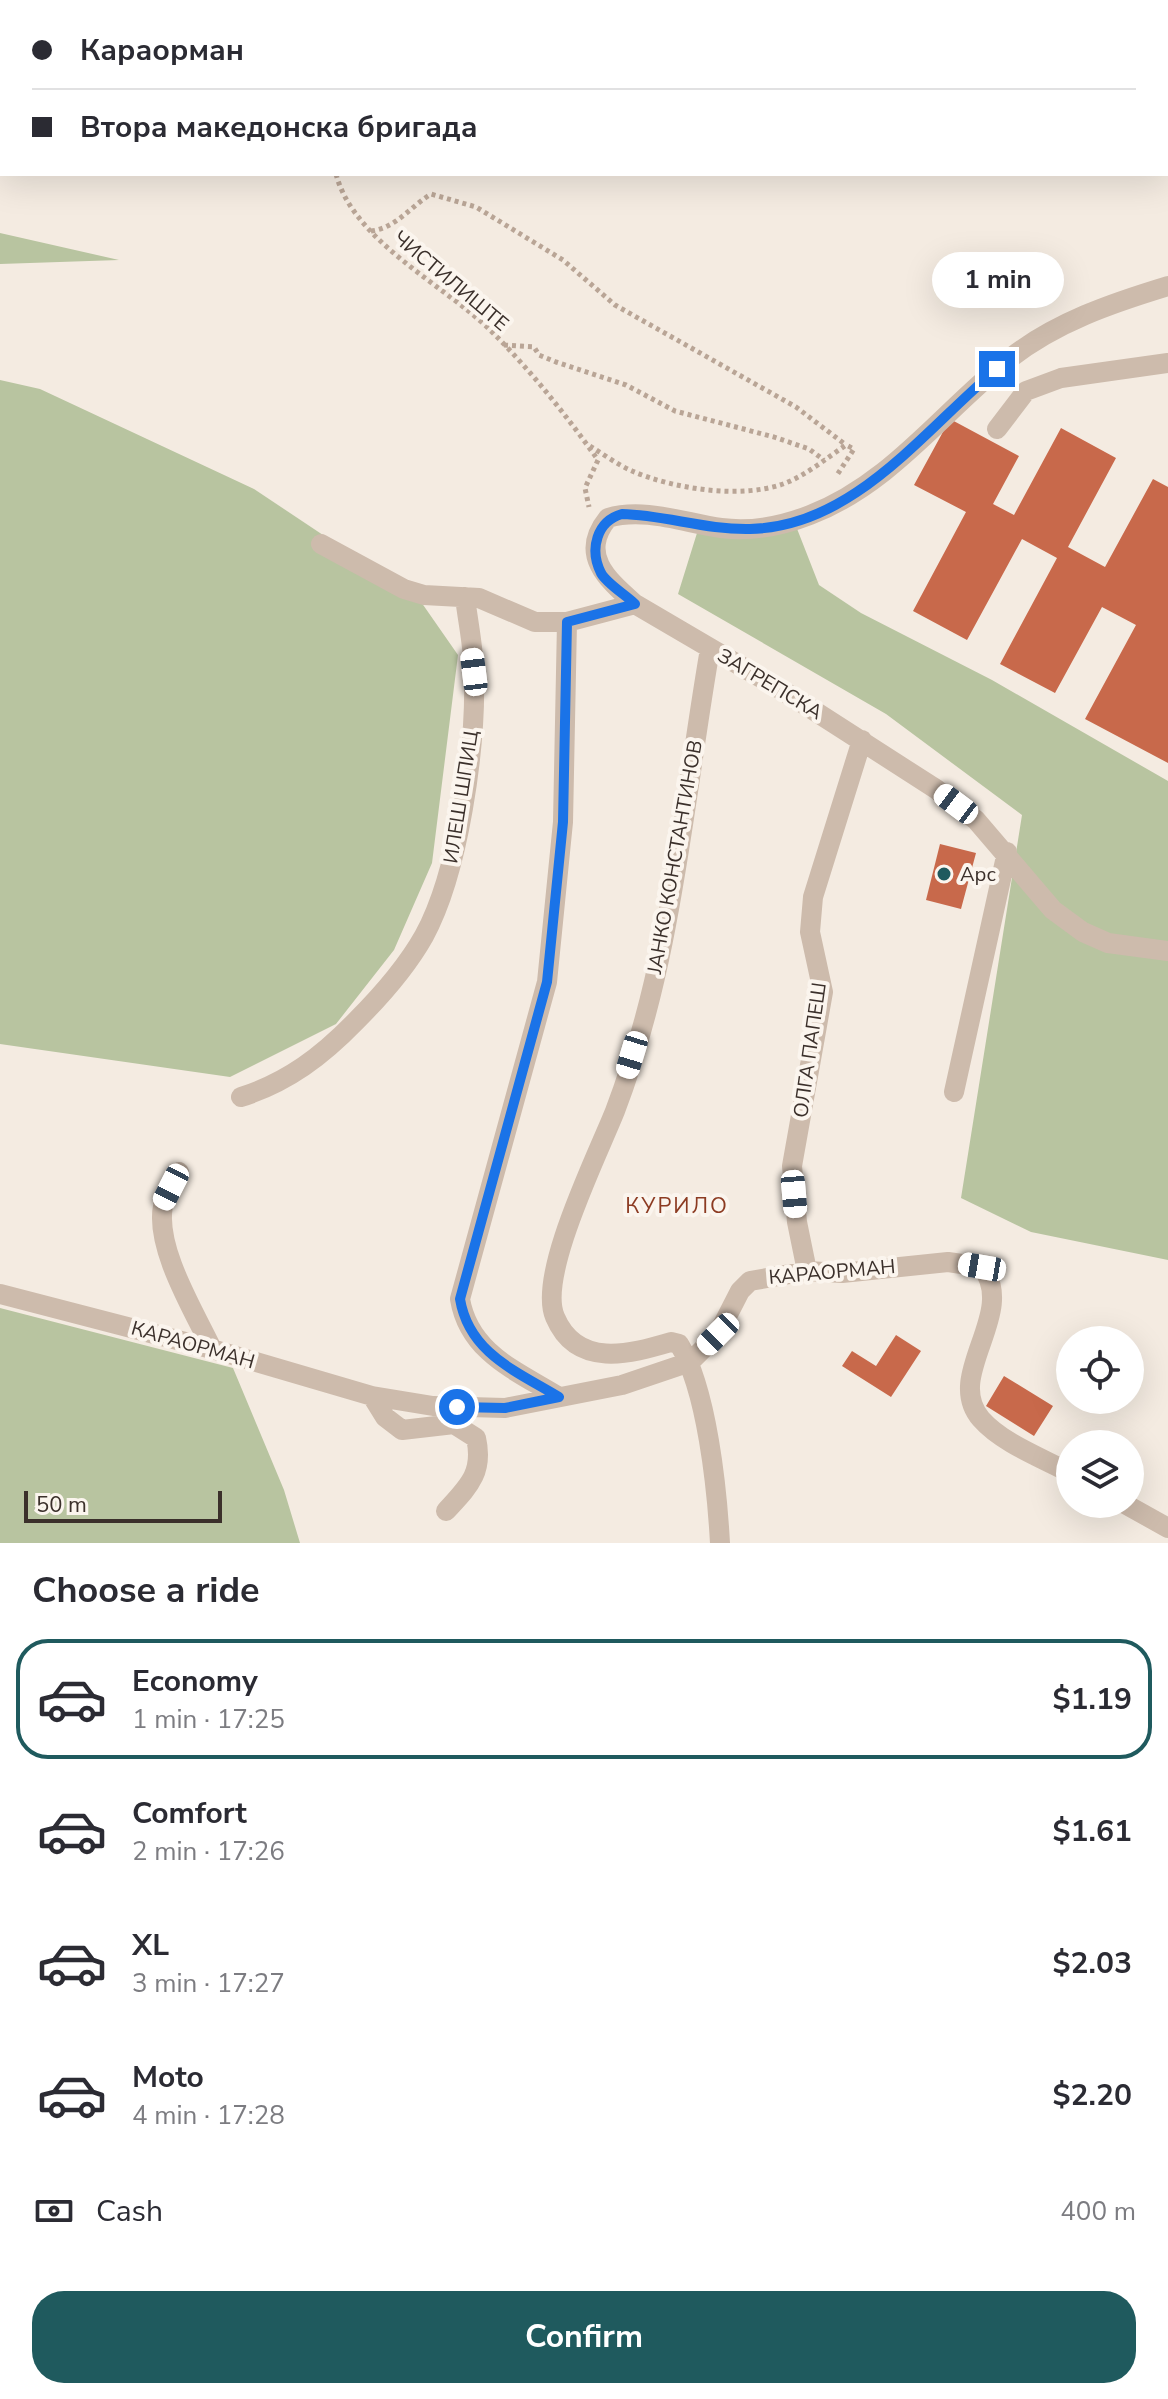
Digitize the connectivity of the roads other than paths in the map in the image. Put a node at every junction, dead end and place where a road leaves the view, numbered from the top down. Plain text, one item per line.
1 (1168, 286) edge
2 (1168, 363) edge
3 (997, 429) dead end
4 (321, 544) dead end
5 (465, 597) junction
6 (635, 604) junction
7 (567, 622) junction
8 (710, 649) junction
9 (862, 740) junction
10 (1007, 852) junction
11 (1168, 951) edge
12 (954, 1092) dead end
13 (241, 1097) dead end
14 (179, 1172) dead end
15 (807, 1271) junction
16 (0, 1294) edge
17 (212, 1349) junction
18 (690, 1362) junction
19 (372, 1396) junction
20 (559, 1397) junction
21 (1056, 1465) edge
22 (446, 1511) dead end
23 (1144, 1515) edge
24 (1168, 1528) edge
25 (720, 1543) edge

1 - 6 street, ЗАГРЕПСКА
2 - 3 street
4 - 5 street
5 - 7 street
5 - 13 street, ИЛЕШ ШПИЦ
6 - 7 street
6 - 8 street, ЗАГРЕПСКА
7 - 20 street
8 - 9 street, ЗАГРЕПСКА
8 - 18 street, ЈАНКО КОНСТАНТИНОВ
9 - 10 street, ЗАГРЕПСКА
9 - 15 street, ОЛГА ПАПЕШ
10 - 11 street, ЗАГРЕПСКА
10 - 12 street
14 - 17 street
15 - 18 street, КАРАОРМАН
15 - 21 street, КАРАОРМАН
16 - 17 street, КАРАОРМАН
17 - 19 street, КАРАОРМАН
18 - 20 street, КАРАОРМАН
18 - 25 street
19 - 20 street, КАРАОРМАН
19 - 22 street
23 - 24 street

